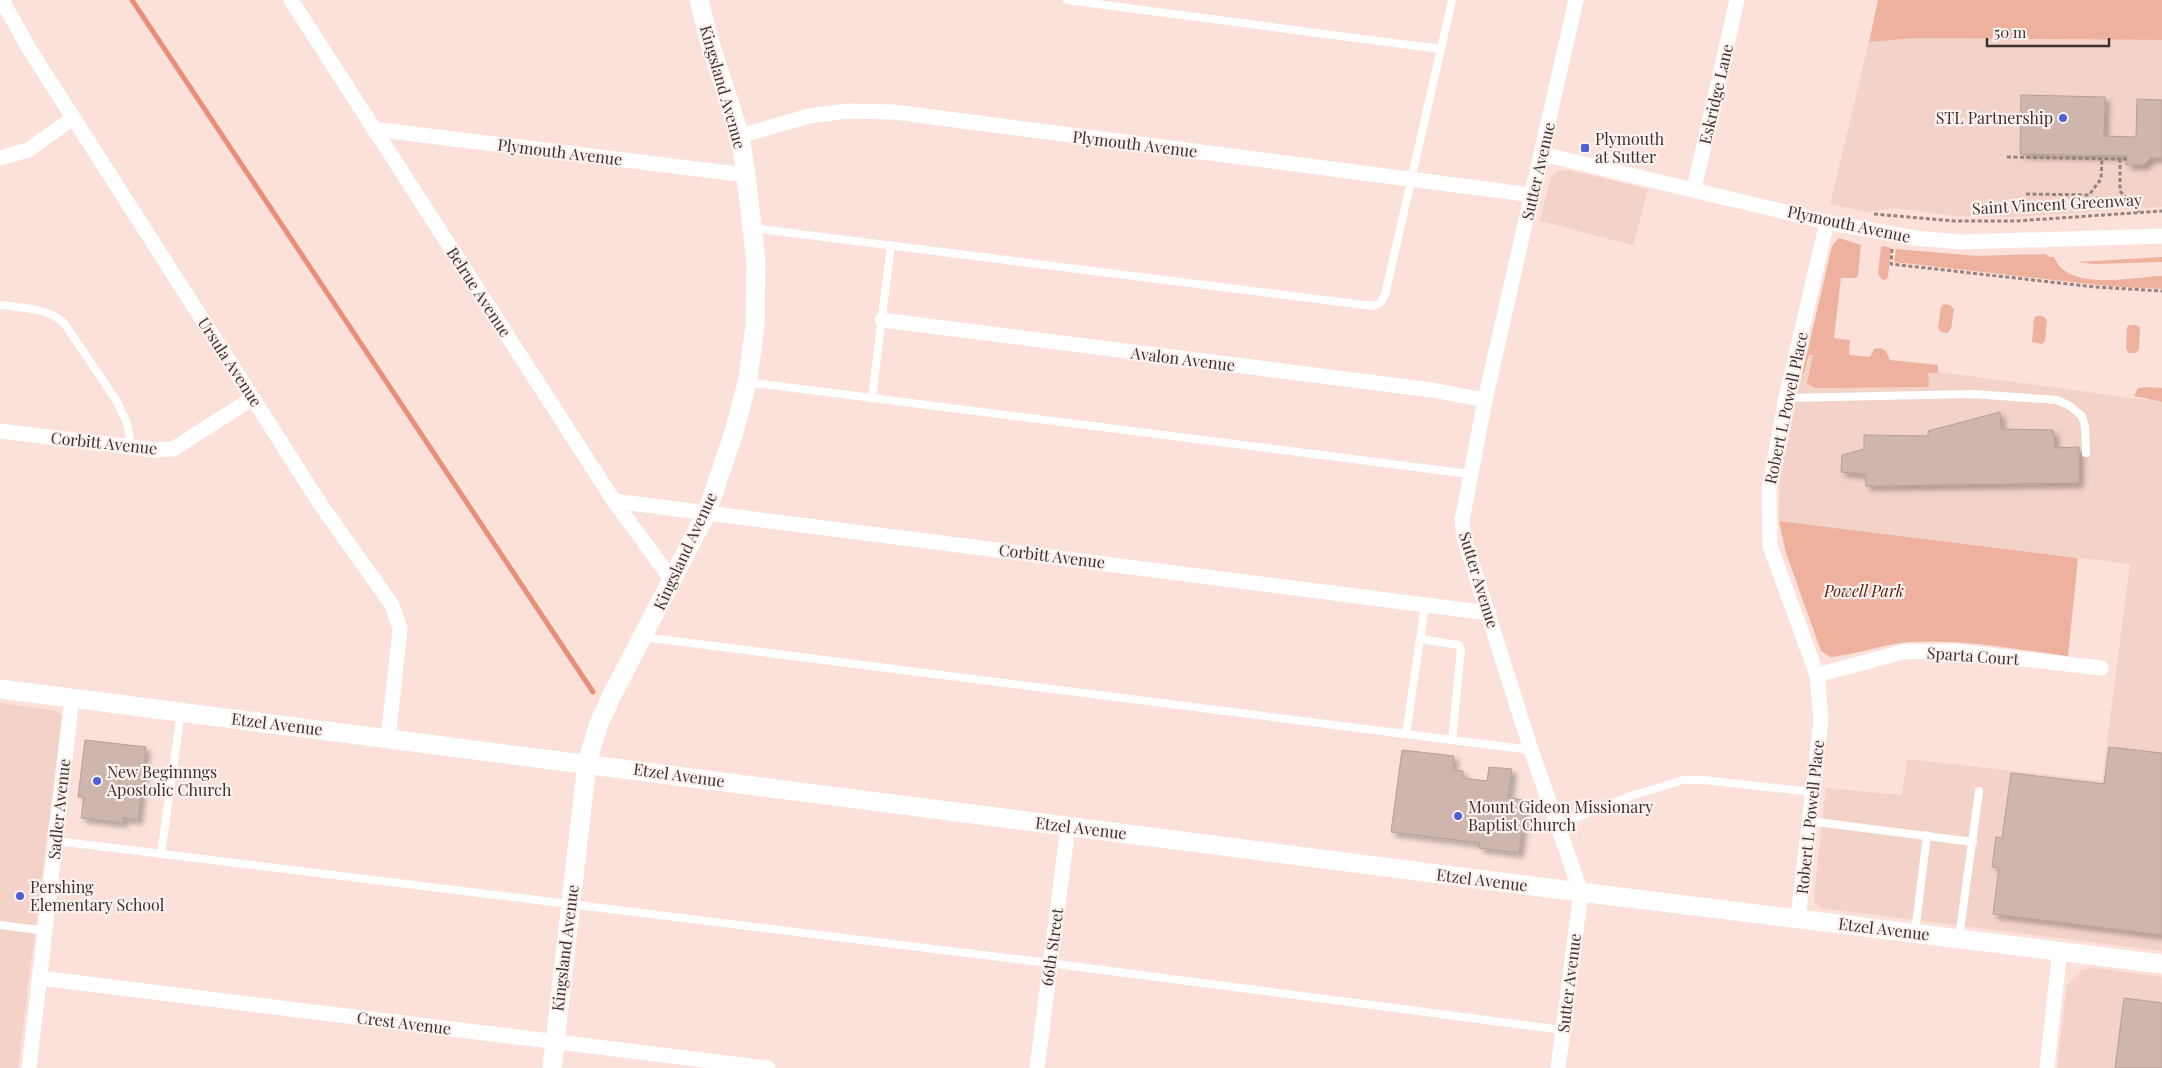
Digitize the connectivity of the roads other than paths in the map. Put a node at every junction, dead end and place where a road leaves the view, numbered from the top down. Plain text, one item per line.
1 (2, 0) edge
2 (291, 0) edge
3 (699, 0) edge
4 (1067, 0) edge
5 (1452, 0) edge
6 (1576, 0) edge
7 (1737, 0) edge
8 (1440, 49) junction
9 (73, 118) junction
10 (373, 129) junction
11 (740, 136) junction
12 (1542, 154) junction
13 (0, 158) edge
14 (746, 176) junction
15 (1412, 179) junction
16 (1694, 189) junction
17 (1532, 195) junction
18 (1827, 222) junction
19 (752, 228) junction
20 (2162, 236) edge
21 (891, 245) junction
22 (0, 305) edge
23 (882, 320) junction
24 (747, 382) junction
25 (253, 398) junction
26 (872, 398) junction
27 (1786, 398) junction
28 (1485, 400) junction
29 (0, 431) edge
30 (131, 446) junction
31 (2086, 453) dead end
32 (1470, 474) junction
33 (614, 501) junction
34 (707, 512) junction
35 (672, 580) junction
36 (1425, 605) junction
37 (1489, 613) junction
38 (643, 637) junction
39 (1420, 639) junction
40 (2101, 668) dead end
41 (1817, 675) junction
42 (0, 689) edge
43 (72, 698) junction
44 (181, 712) junction
45 (1406, 734) junction
46 (388, 738) junction
47 (1452, 740) junction
48 (1531, 750) junction
49 (587, 763) junction
50 (1979, 791) dead end
51 (1812, 792) junction
52 (1809, 822) junction
53 (1557, 825) junction
54 (1068, 827) junction
55 (1927, 835) junction
56 (56, 841) junction
57 (1973, 842) junction
58 (161, 854) junction
59 (1580, 892) junction
60 (570, 903) junction
61 (1798, 918) junction
62 (0, 925) edge
63 (46, 931) junction
64 (1915, 932) junction
65 (1959, 938) junction
66 (2060, 950) junction
67 (1049, 963) junction
68 (2162, 964) edge
69 (40, 978) junction
70 (1562, 1030) junction
71 (555, 1042) junction
72 (29, 1068) edge
73 (552, 1068) edge
74 (768, 1068) edge
75 (1037, 1068) edge
76 (1558, 1068) edge
77 (2047, 1068) edge

1 - 9 street, Ursula Avenue
2 - 10 street, Belrue Avenue
3 - 11 street, Kingsland Avenue
4 - 8 lane
5 - 8 lane
6 - 12 street, Sutter Avenue
7 - 16 street, Eskridge Lane
8 - 15 lane
9 - 13 street
9 - 25 street, Ursula Avenue
10 - 14 street, Plymouth Avenue
10 - 33 street, Belrue Avenue
11 - 14 street, Kingsland Avenue
11 - 15 street, Plymouth Avenue
12 - 16 street, Plymouth Avenue
12 - 17 street, Sutter Avenue
14 - 19 street, Kingsland Avenue
15 - 17 street, Plymouth Avenue
15 - 21 lane
16 - 18 street, Plymouth Avenue
17 - 28 street, Sutter Avenue
18 - 20 street, Plymouth Avenue
18 - 27 street, Robert L Powell Place
19 - 21 lane
19 - 24 street, Kingsland Avenue
21 - 23 lane
22 - 30 lane
23 - 26 lane
23 - 28 street, Avalon Avenue
24 - 26 lane
24 - 34 street, Kingsland Avenue
25 - 30 street, Corbitt Avenue
25 - 46 street, Ursula Avenue
26 - 32 lane
27 - 31 lane
27 - 41 street, Robert L Powell Place
28 - 32 street, Sutter Avenue
29 - 30 street, Corbitt Avenue
32 - 37 street, Sutter Avenue
33 - 34 street, Corbitt Avenue
33 - 35 street, Belrue Avenue
34 - 35 street, Kingsland Avenue
34 - 36 street, Corbitt Avenue
35 - 38 street, Kingsland Avenue
36 - 37 street, Corbitt Avenue
36 - 39 lane
37 - 48 street, Sutter Avenue
38 - 45 lane
38 - 49 street, Kingsland Avenue
39 - 45 lane
39 - 47 lane
40 - 41 street, Sparta Court
41 - 51 street, Robert L Powell Place
42 - 43 street, Etzel Avenue
43 - 44 street, Etzel Avenue
43 - 56 street, Sadler Avenue
44 - 46 street, Etzel Avenue
44 - 58 lane
45 - 47 lane
46 - 49 street, Etzel Avenue
47 - 48 lane
48 - 53 street, Sutter Avenue
49 - 54 street, Etzel Avenue
49 - 60 street, Kingsland Avenue
50 - 57 lane
51 - 52 street, Robert L Powell Place
51 - 53 lane
52 - 55 lane
52 - 61 street, Robert L Powell Place
53 - 59 street, Sutter Avenue
54 - 59 street, Etzel Avenue
54 - 67 street, 66th Street
55 - 57 lane
55 - 64 lane
56 - 58 lane
56 - 63 street, Sadler Avenue
57 - 65 lane
58 - 60 lane
59 - 61 street, Etzel Avenue
59 - 70 street, Sutter Avenue
60 - 67 lane
60 - 71 street, Kingsland Avenue
61 - 64 street, Etzel Avenue
62 - 63 lane
63 - 69 street, Sadler Avenue
64 - 65 street, Etzel Avenue
65 - 66 street, Etzel Avenue
66 - 68 street, Etzel Avenue
66 - 77 street
67 - 70 lane
67 - 75 street, 66th Street
69 - 71 street, Crest Avenue
69 - 72 street, Sadler Avenue
70 - 76 street, Sutter Avenue
71 - 73 street, Kingsland Avenue
71 - 74 street, Crest Avenue

